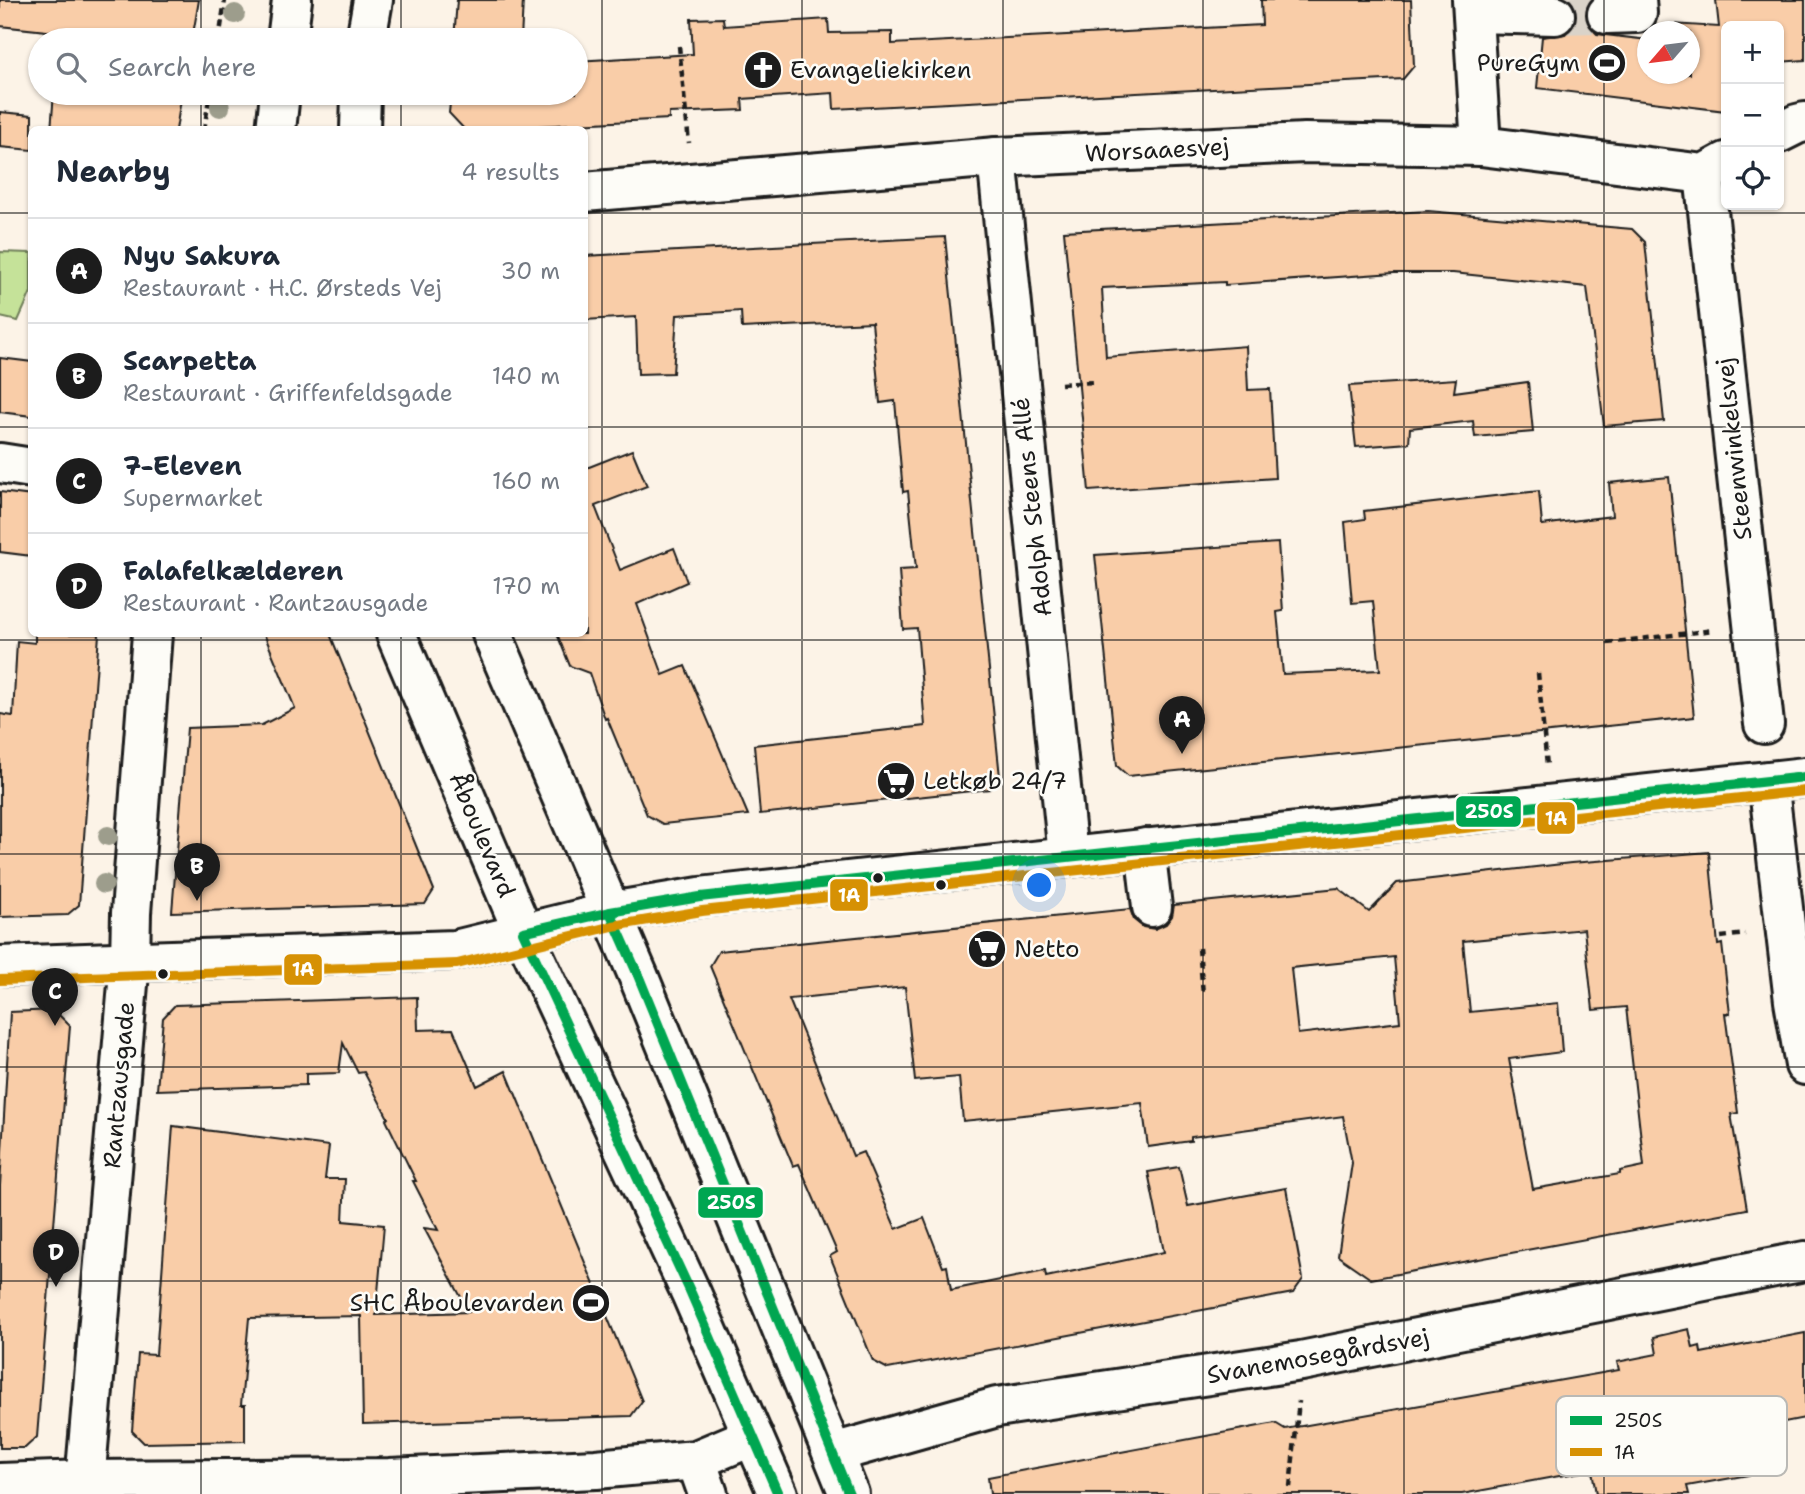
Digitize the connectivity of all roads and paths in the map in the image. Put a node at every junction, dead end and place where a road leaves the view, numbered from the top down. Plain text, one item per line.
1 (225, 0) edge
2 (292, 0) edge
3 (373, 0) edge
4 (1472, 7) edge
5 (1555, 15) tunnel mouth
6 (221, 28) edge
7 (288, 28) edge
8 (368, 28) edge
9 (679, 46) dead end
10 (208, 105) edge
11 (278, 105) edge
12 (361, 105) edge
13 (1805, 122) edge
14 (205, 126) edge
15 (276, 126) edge
16 (360, 126) edge
17 (1784, 131) edge
18 (1481, 146) junction
19 (997, 158) junction
20 (1715, 168) edge
21 (693, 183) junction
22 (588, 192) edge
23 (0, 463) edge
24 (28, 467) edge
25 (1753, 625) junction
26 (152, 637) edge
27 (397, 637) edge
28 (493, 637) edge
29 (1607, 643) dead end
30 (1538, 673) dead end
31 (1764, 724) dead end
32 (1787, 779) edge
33 (1551, 804) junction
34 (1144, 848) junction
35 (1068, 856) junction
36 (1152, 907) dead end
37 (610, 912) junction
38 (523, 932) junction
39 (1199, 947) dead end
40 (130, 961) junction
41 (0, 966) edge
42 (1203, 994) dead end
43 (1805, 1066) edge
44 (1805, 1261) edge
45 (1301, 1361) junction
46 (753, 1436) junction
47 (833, 1452) junction
48 (702, 1477) edge
49 (0, 1483) edge
50 (84, 1487) edge
51 (1290, 1487) dead end
52 (778, 1494) edge
53 (849, 1494) edge

1 - 6 path
2 - 7 street
3 - 8 street
4 - 5 street
4 - 18 street
9 - 21 path
10 - 14 path
11 - 15 street
12 - 16 street
13 - 17 street
18 - 19 street, Worsaaesvej
18 - 20 street, Worsaaesvej
19 - 21 street, Worsaaesvej
19 - 35 street, Adolph Steens Allé
20 - 25 street, Steenwinkelsvej
21 - 22 street, Worsaaesvej
23 - 24 street
25 - 29 path
25 - 31 street, Steenwinkelsvej
26 - 40 street, Rantzausgade
27 - 38 street, Åboulevard
28 - 37 street
30 - 33 path
32 - 33 street
32 - 43 street
33 - 34 street
34 - 35 street
34 - 36 street
35 - 37 street
37 - 38 street
37 - 47 street
38 - 40 street
38 - 46 street, Åboulevard
39 - 42 path
40 - 41 street
40 - 50 street, Rantzausgade
44 - 45 street, Svanemosegårdsvej
45 - 47 street, Svanemosegårdsvej
45 - 51 path
46 - 48 street
46 - 52 street, Åboulevard
47 - 53 street
48 - 50 street
49 - 50 street

